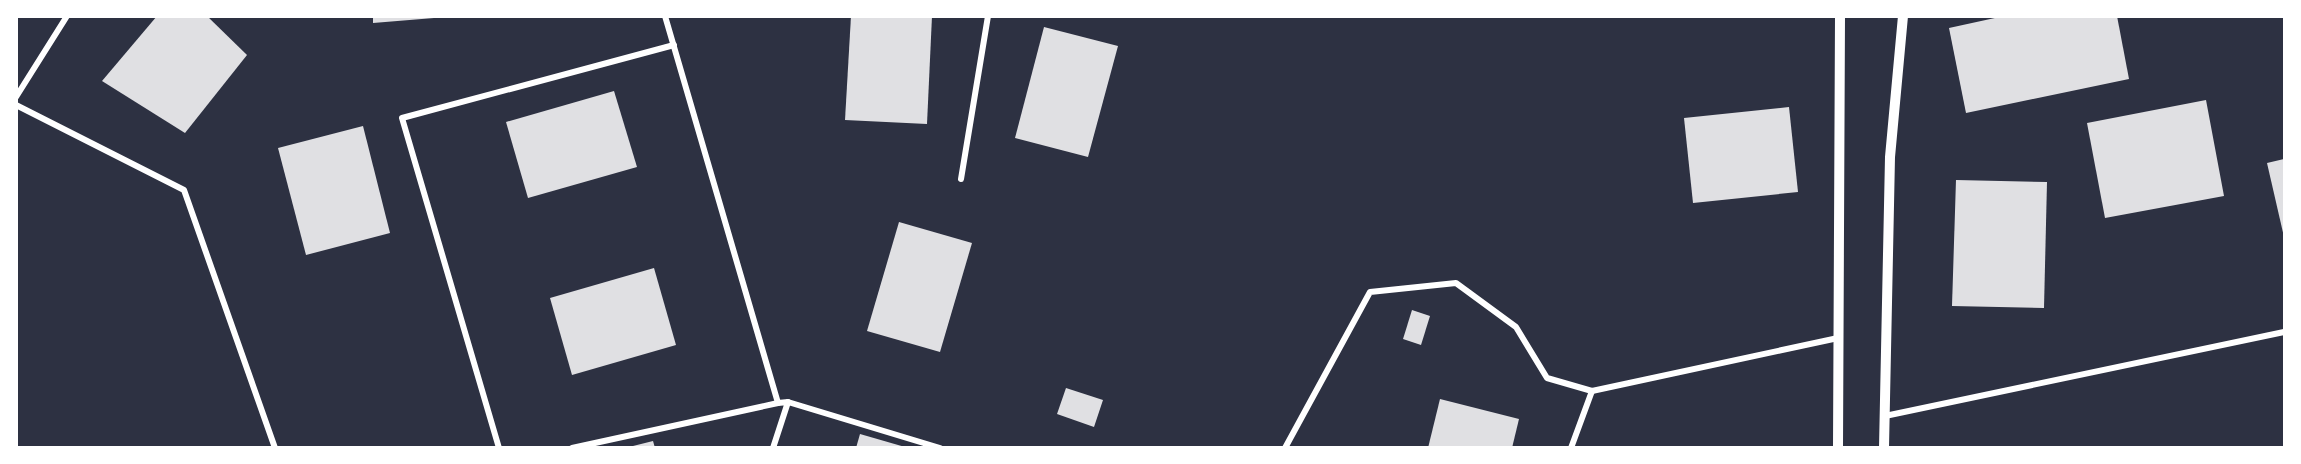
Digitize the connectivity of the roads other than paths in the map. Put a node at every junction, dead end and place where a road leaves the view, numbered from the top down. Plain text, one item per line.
1 (67, 16) edge
2 (665, 16) edge
3 (988, 16) edge
4 (1840, 16) edge
5 (1903, 16) edge
6 (674, 45) junction
7 (16, 97) edge
8 (16, 105) edge
9 (961, 179) dead end
10 (2284, 332) edge
11 (1838, 338) junction
12 (1592, 391) junction
13 (788, 402) junction
14 (778, 403) junction
15 (1885, 416) junction
16 (275, 447) edge
17 (499, 447) edge
18 (572, 447) edge
19 (773, 447) edge
20 (940, 447) edge
21 (1285, 447) edge
22 (1571, 447) edge
23 (1838, 447) edge
24 (1884, 447) edge

1 - 7 street
2 - 6 street
3 - 9 street
4 - 11 street
5 - 15 street
6 - 14 street
6 - 17 street
8 - 16 street
10 - 15 street
11 - 12 street
11 - 23 street
12 - 21 street
12 - 22 street
13 - 14 street
13 - 19 street
13 - 20 street
14 - 18 street
15 - 24 street

